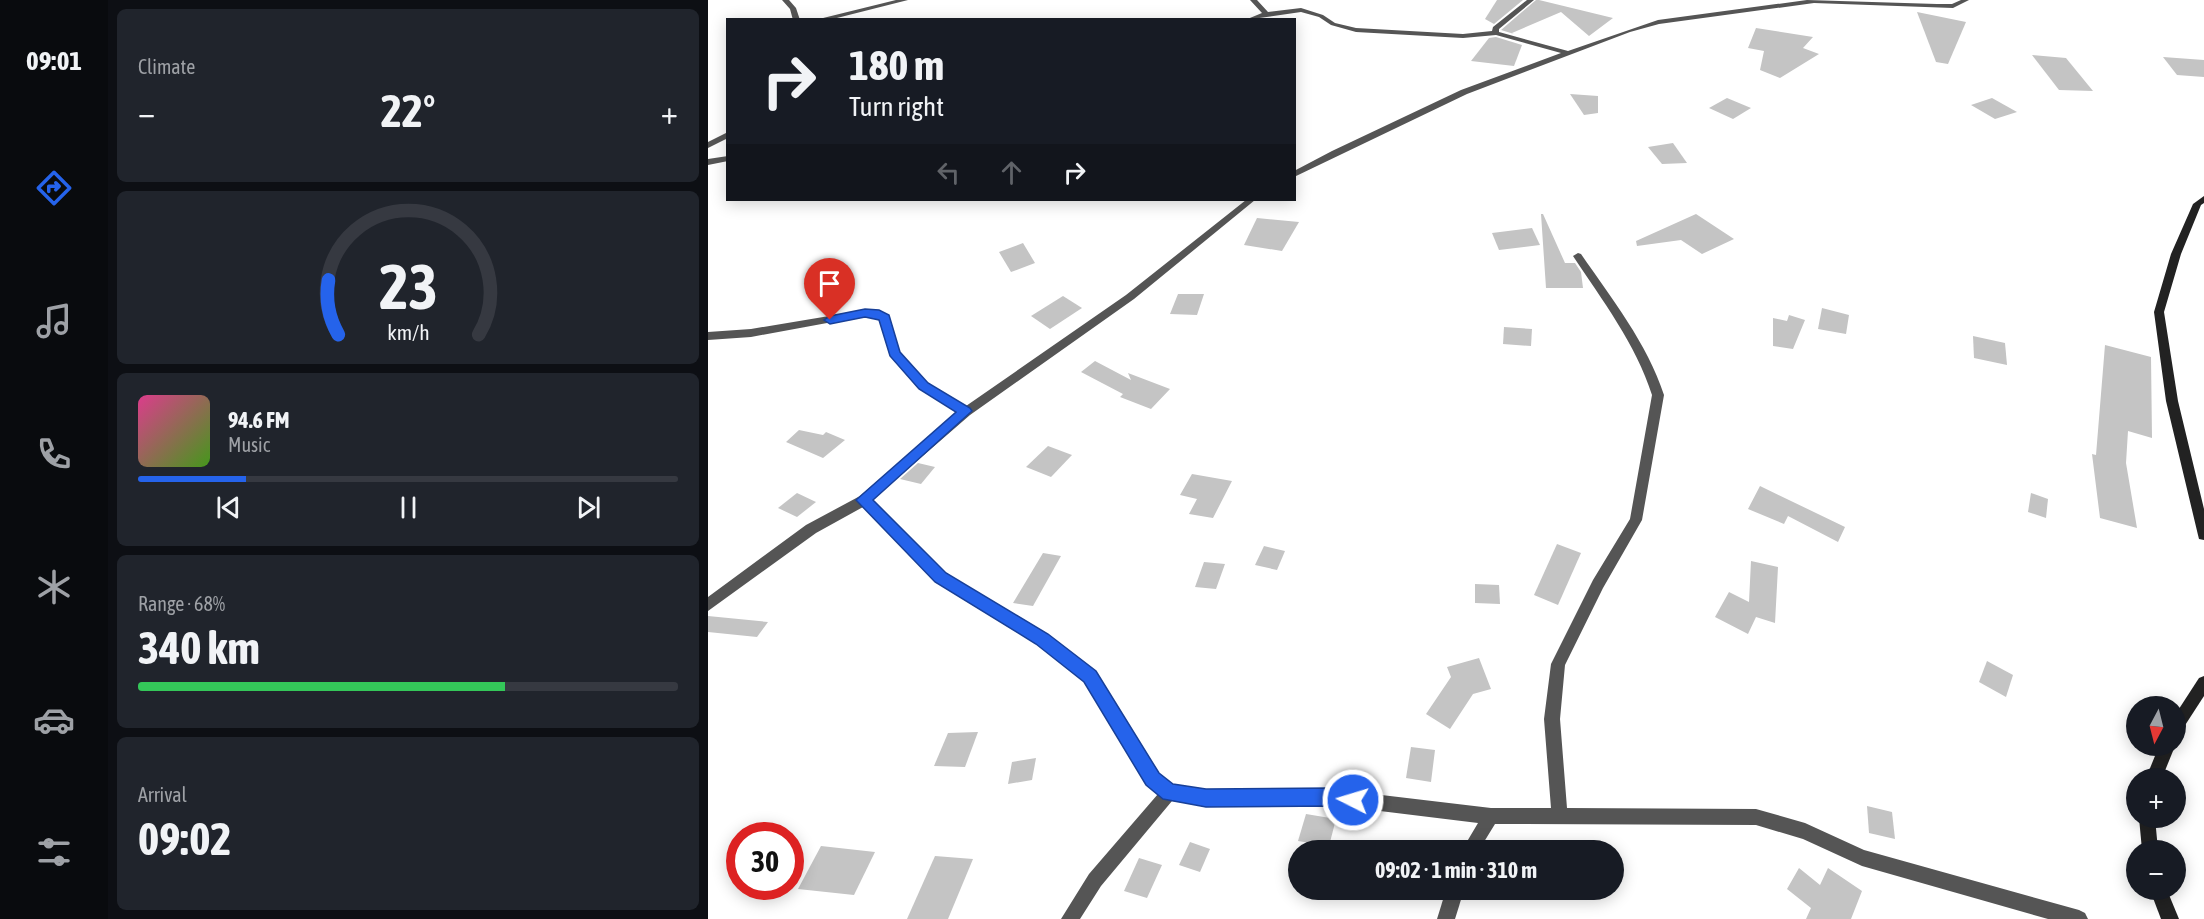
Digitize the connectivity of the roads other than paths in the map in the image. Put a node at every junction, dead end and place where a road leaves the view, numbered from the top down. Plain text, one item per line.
1 (785, 0) edge
2 (905, 0) edge
3 (1253, 0) edge
4 (1531, 0) edge
5 (1966, 0) edge
6 (1266, 14) junction
7 (796, 18) edge
8 (827, 18) edge
9 (1254, 18) edge
10 (1496, 33) junction
11 (1568, 53) junction
12 (726, 135) edge
13 (708, 146) edge
14 (726, 158) edge
15 (708, 162) edge
16 (1296, 175) edge
17 (2204, 199) edge
18 (1250, 201) edge
19 (1578, 256) dead end
20 (708, 336) edge
21 (966, 411) junction
22 (864, 500) junction
23 (2204, 535) edge
24 (708, 605) edge
25 (2204, 683) edge
26 (2186, 711) edge
27 (1169, 793) junction
28 (1491, 816) junction
29 (1560, 816) junction
30 (1476, 840) edge
31 (1452, 900) edge
32 (2162, 900) edge
33 (1070, 919) edge
34 (1446, 919) edge
35 (2079, 919) edge
36 (2170, 919) edge

1 - 7 street
2 - 8 street
3 - 6 street
4 - 10 street
5 - 11 street
6 - 9 street
6 - 10 street
10 - 11 street
11 - 16 street
12 - 13 street
14 - 15 street
17 - 23 street
18 - 21 street
19 - 29 street
20 - 21 street
21 - 22 street
22 - 24 street
22 - 27 street
25 - 26 street
27 - 28 street
27 - 33 street
28 - 29 street
28 - 30 street
29 - 35 street
31 - 34 street
32 - 36 street

